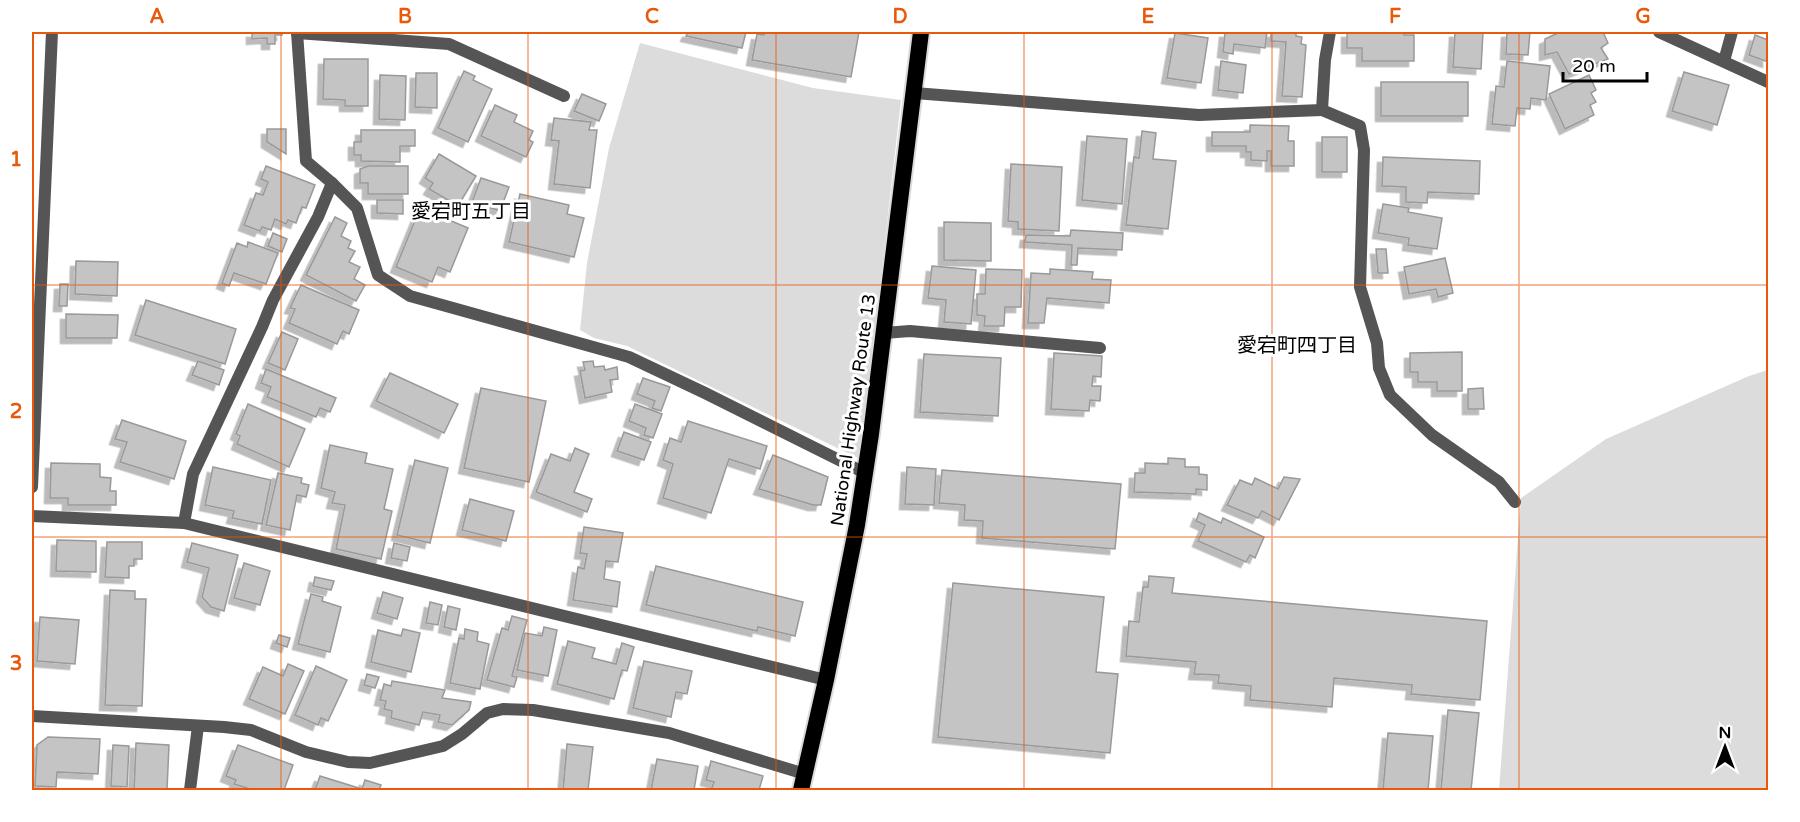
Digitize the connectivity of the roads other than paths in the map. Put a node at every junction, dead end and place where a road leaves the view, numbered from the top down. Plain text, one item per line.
1 (52, 32) edge
2 (297, 32) edge
3 (921, 32) edge
4 (1330, 32) edge
5 (1659, 32) edge
6 (1732, 32) edge
7 (1724, 61) junction
8 (1768, 82) edge
9 (914, 93) junction
10 (564, 96) dead end
11 (1322, 110) junction
12 (332, 183) junction
13 (884, 333) junction
14 (1100, 348) dead end
15 (865, 472) junction
16 (32, 487) edge
17 (1515, 502) dead end
18 (32, 516) edge
19 (184, 524) junction
20 (826, 680) junction
21 (32, 716) edge
22 (198, 726) junction
23 (805, 774) junction
24 (190, 790) edge
25 (801, 790) edge

1 - 16 street
2 - 10 street
2 - 12 street
3 - 9 highway, National Highway Route 13
4 - 11 street
5 - 7 street
6 - 7 street
7 - 8 street
9 - 11 street
9 - 13 highway, National Highway Route 13
11 - 17 street
12 - 15 street
12 - 19 street
13 - 14 street
13 - 15 highway, National Highway Route 13
15 - 20 highway, National Highway Route 13
18 - 19 street
19 - 20 street
20 - 23 highway, National Highway Route 13
21 - 22 street
22 - 23 street
22 - 24 street
23 - 25 highway, National Highway Route 13

